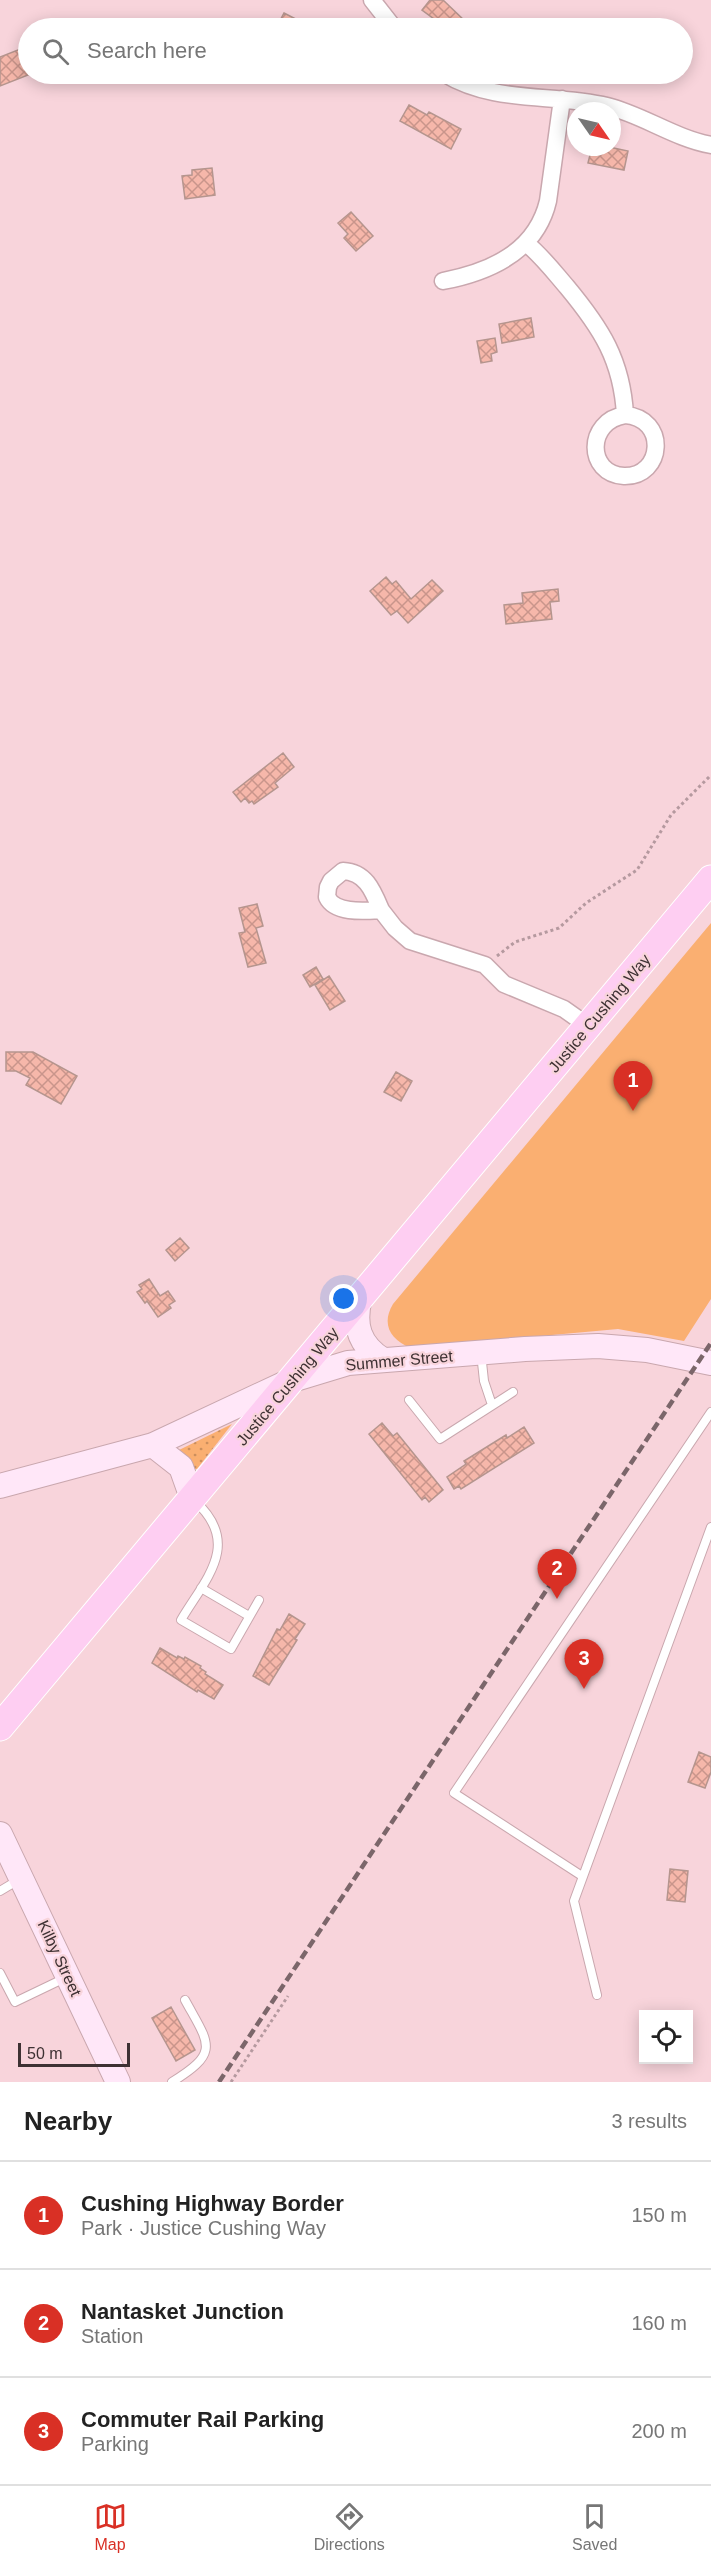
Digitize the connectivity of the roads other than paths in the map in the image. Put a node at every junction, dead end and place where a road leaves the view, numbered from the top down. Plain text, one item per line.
1 (372, 0) edge
2 (386, 18) edge
3 (468, 84) edge
4 (562, 99) junction
5 (711, 145) edge
6 (526, 243) junction
7 (442, 281) dead end
8 (625, 415) dead end
9 (711, 879) edge
10 (381, 910) dead end
11 (588, 1026) junction
12 (360, 1298) junction
13 (481, 1353) junction
14 (383, 1360) junction
15 (711, 1363) edge
16 (292, 1380) junction
17 (513, 1392) dead end
18 (409, 1400) dead end
19 (492, 1405) junction
20 (711, 1412) edge
21 (153, 1445) junction
22 (0, 1486) edge
23 (192, 1498) junction
24 (711, 1527) edge
25 (201, 1588) junction
26 (259, 1600) dead end
27 (249, 1617) junction
28 (0, 1727) edge
29 (0, 1834) edge
30 (582, 1876) junction
31 (22, 1878) junction
32 (0, 1891) edge
33 (0, 1973) edge
34 (69, 1976) junction
35 (597, 1995) dead end
36 (184, 2000) dead end
37 (118, 2082) edge
38 (172, 2082) edge

1 - 2 street
3 - 4 street
4 - 5 street
4 - 6 street
6 - 7 street
6 - 8 street
9 - 11 main road, Justice Cushing Way
10 - 11 street
11 - 12 main road, Justice Cushing Way
12 - 14 street
12 - 16 main road, Justice Cushing Way
13 - 14 street, Summer Street
13 - 15 street, Summer Street
13 - 19 lane
14 - 16 street, Summer Street
16 - 21 street, Summer Street
16 - 23 main road, Justice Cushing Way
17 - 19 lane
18 - 19 lane
20 - 30 lane
21 - 22 street, Summer Street
21 - 23 street
23 - 25 lane
23 - 28 main road, Justice Cushing Way
24 - 30 lane
25 - 27 lane
25 - 27 lane
26 - 27 lane
29 - 31 street, Kilby Street
30 - 35 lane
31 - 32 lane
31 - 34 street, Kilby Street
33 - 34 lane
34 - 37 street, Kilby Street
36 - 38 lane

